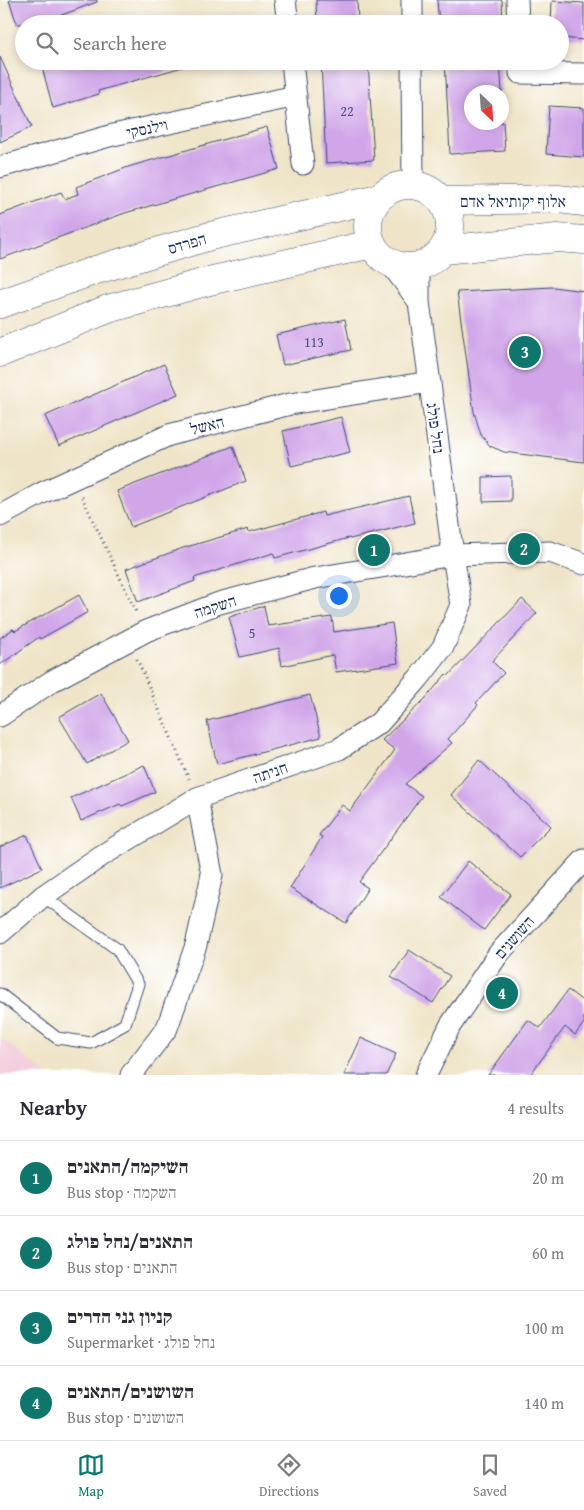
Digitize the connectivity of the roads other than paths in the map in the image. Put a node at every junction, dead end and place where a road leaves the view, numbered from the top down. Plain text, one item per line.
1 (285, 0) edge
2 (412, 0) edge
3 (517, 0) edge
4 (287, 15) edge
5 (412, 15) edge
6 (518, 15) edge
7 (293, 70) edge
8 (412, 70) edge
9 (520, 70) edge
10 (584, 74) edge
11 (296, 96) junction
12 (304, 164) dead end
13 (0, 167) edge
14 (413, 185) junction
15 (379, 198) junction
16 (442, 201) junction
17 (584, 202) edge
18 (584, 240) edge
19 (372, 244) junction
20 (442, 250) junction
21 (390, 263) junction
22 (419, 266) junction
23 (419, 302) junction
24 (0, 304) edge
25 (0, 353) edge
26 (430, 382) junction
27 (0, 516) edge
28 (453, 555) junction
29 (584, 564) edge
30 (0, 716) edge
31 (197, 798) junction
32 (584, 860) edge
33 (43, 896) junction
34 (0, 932) edge
35 (0, 994) edge
36 (131, 1075) edge
37 (426, 1075) edge

1 - 4 street
2 - 5 street
3 - 6 street
7 - 11 street
8 - 14 street
9 - 10 street
11 - 12 street
11 - 13 street, וילנסקי
14 - 15 street
14 - 16 street
15 - 19 street
15 - 24 street, הפרדס
16 - 17 street, אלוף יקותיאל אדם
16 - 20 street
18 - 20 street
19 - 21 street
19 - 25 street
20 - 22 street
21 - 22 street
21 - 23 street, נחל פולג
22 - 23 street, נחל פולג
23 - 26 street, נחל פולג
26 - 27 street, האשל
26 - 28 street, נחל פולג
28 - 29 street, השקמה
28 - 30 street, השקמה
28 - 31 street, חניתה
31 - 33 street, חניתה
31 - 36 street
32 - 37 street, השושנים
33 - 34 street, חניתה
33 - 35 lane

